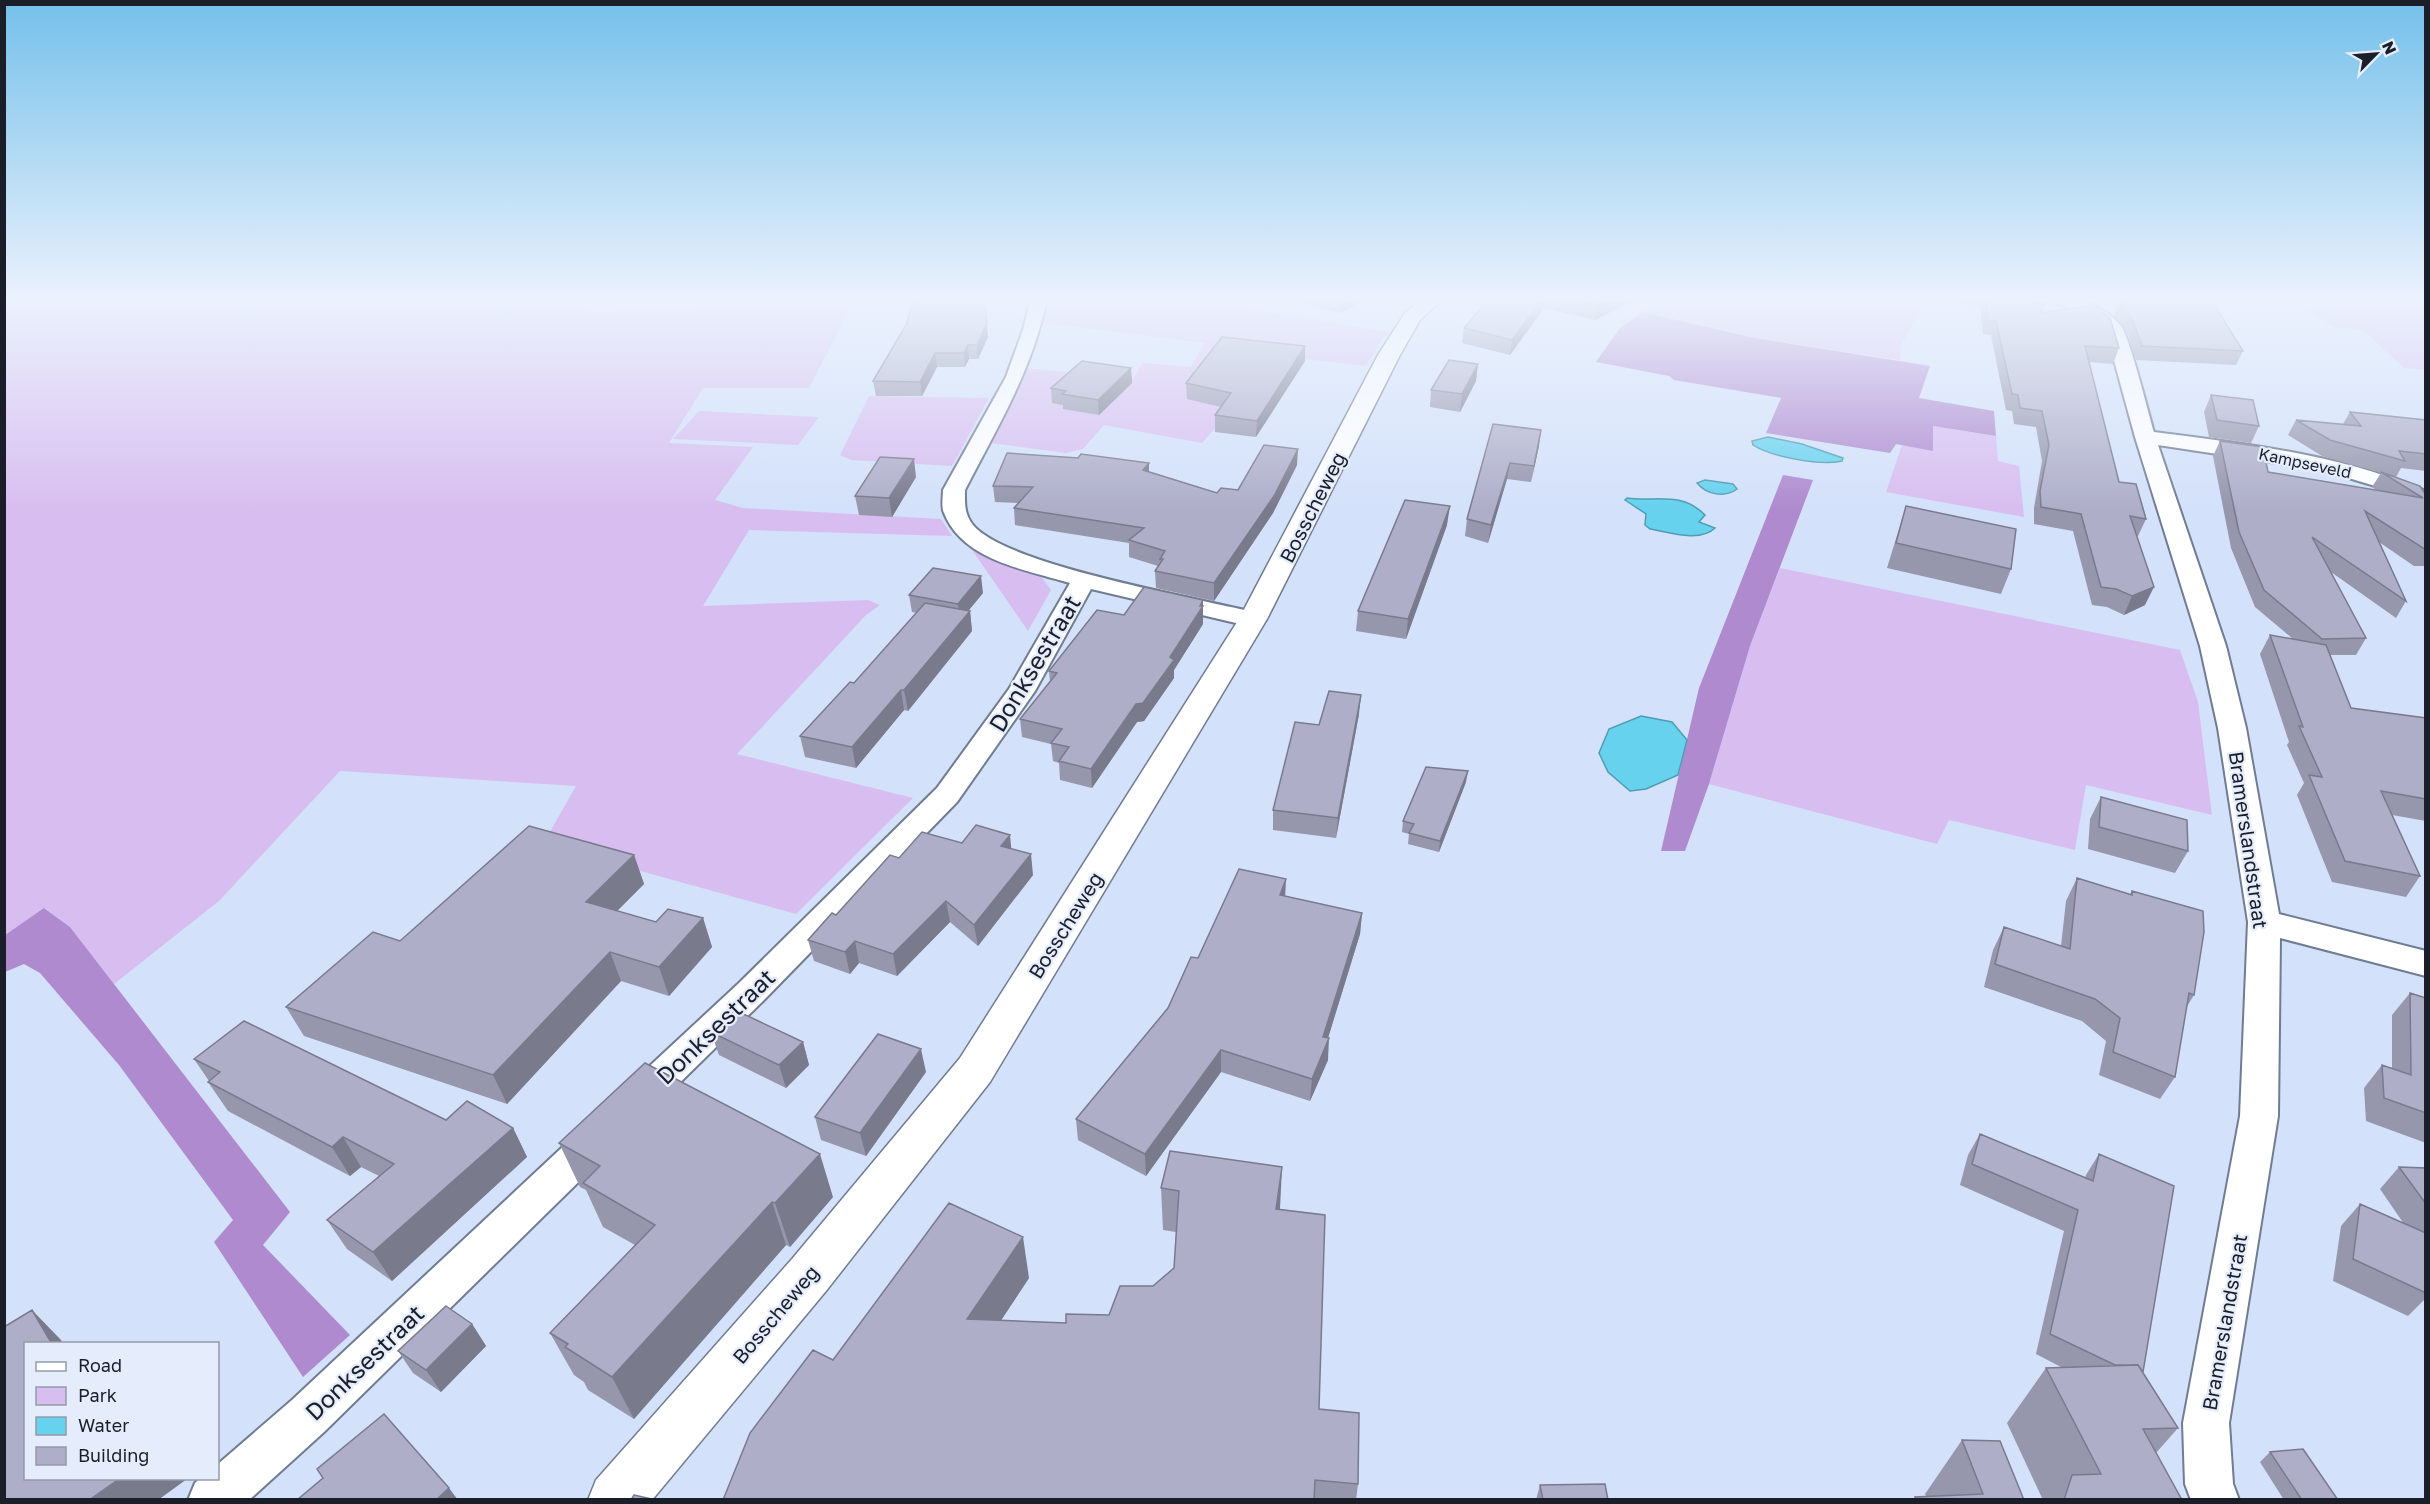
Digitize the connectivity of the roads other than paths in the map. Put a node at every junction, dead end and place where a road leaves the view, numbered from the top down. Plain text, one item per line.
1 (1018, 368) edge
2 (1382, 368) edge
3 (2125, 368) edge
4 (2145, 437) junction
5 (2426, 499) edge
6 (1084, 580) junction
7 (1253, 619) junction
8 (2264, 922) junction
9 (2426, 964) edge
10 (212, 1500) edge
11 (616, 1500) edge
12 (2215, 1500) edge

1 - 6 street, Donksestraat
2 - 7 street, Bosscheweg
3 - 4 street, Bramerslandstraat
4 - 5 street, Kampseveld
4 - 8 street, Bramerslandstraat
6 - 7 street, Donksestraat
6 - 10 street, Donksestraat
7 - 11 street, Bosscheweg
8 - 9 street
8 - 12 street, Bramerslandstraat

